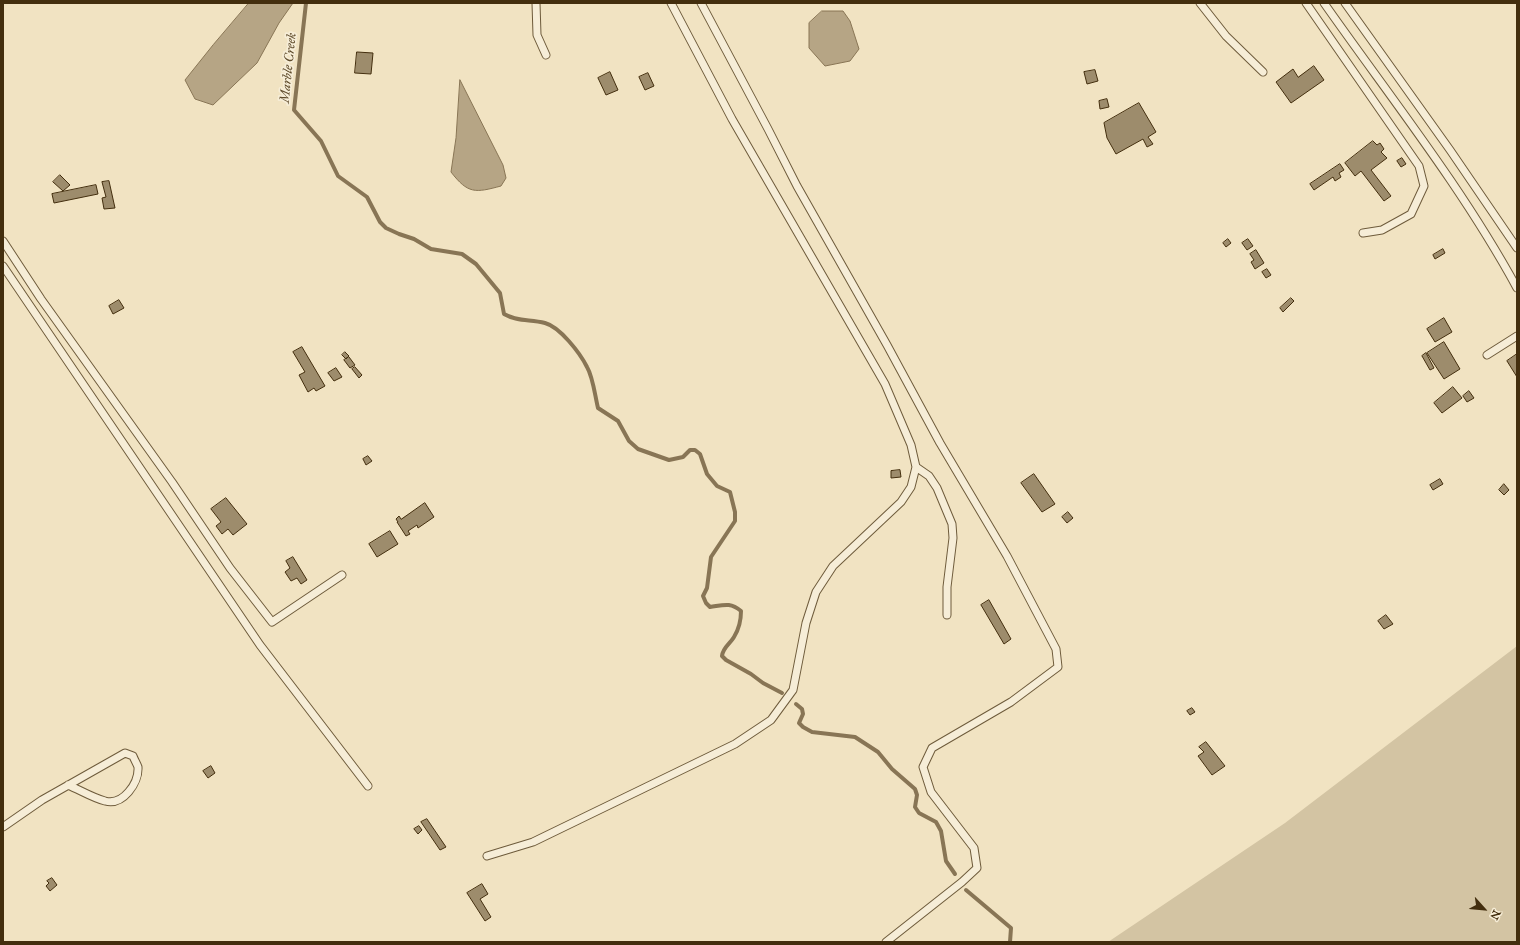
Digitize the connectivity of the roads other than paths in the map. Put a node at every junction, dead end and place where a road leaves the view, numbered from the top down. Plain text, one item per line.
1 (536, 3) edge
2 (671, 3) edge
3 (701, 3) edge
4 (1200, 3) edge
5 (1306, 3) edge
6 (1324, 3) edge
7 (1345, 3) edge
8 (546, 55) dead end
9 (1263, 72) dead end
10 (1363, 234) dead end
11 (3, 241) edge
12 (1517, 248) edge
13 (3, 266) edge
14 (1517, 288) edge
15 (1517, 336) edge
16 (1487, 355) dead end
17 (916, 467) junction
18 (342, 575) dead end
19 (948, 615) dead end
20 (68, 785) junction
21 (368, 786) dead end
22 (3, 827) edge
23 (487, 856) dead end
24 (886, 942) edge

1 - 8 lane
2 - 17 lane
3 - 24 lane
4 - 9 lane
5 - 10 lane
6 - 14 lane
7 - 12 lane
11 - 18 lane
13 - 21 lane
15 - 16 lane
17 - 19 lane
17 - 23 lane
20 - 20 lane
20 - 22 lane

